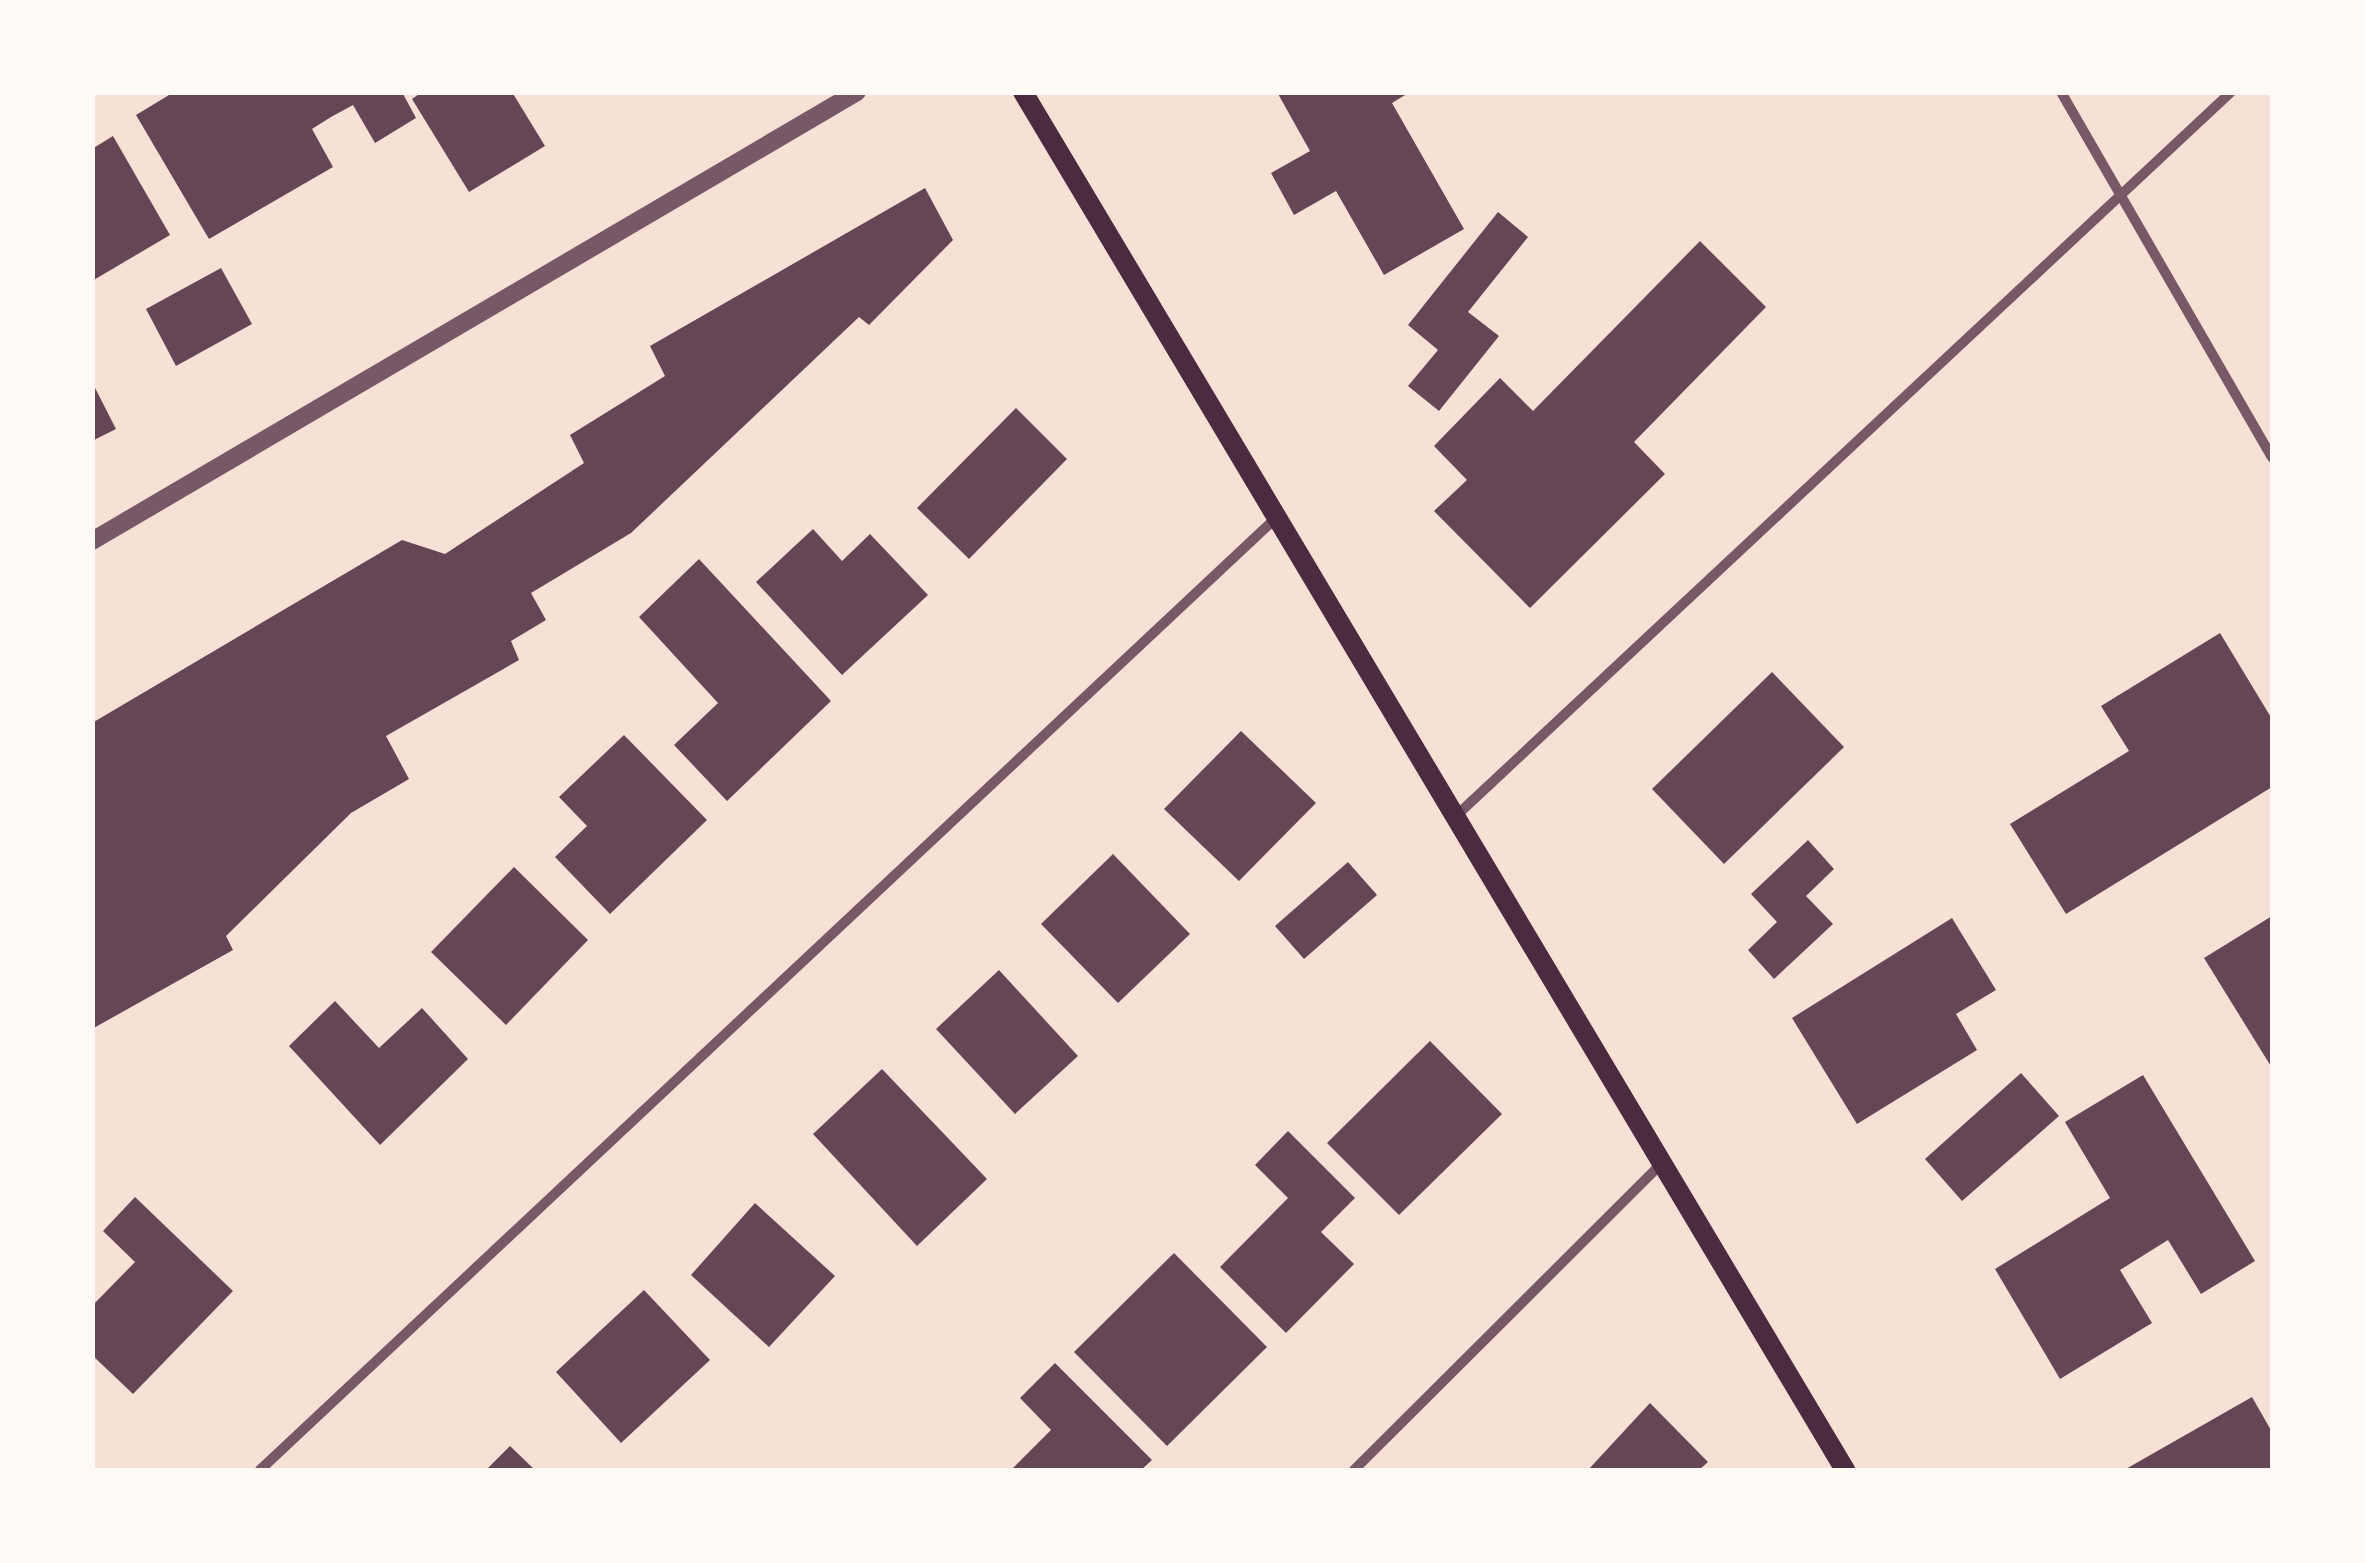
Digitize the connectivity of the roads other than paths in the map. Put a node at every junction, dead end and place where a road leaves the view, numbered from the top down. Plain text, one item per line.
1 (857, 92) edge
2 (1023, 92) edge
3 (2061, 92) edge
4 (2230, 92) edge
5 (2122, 200) junction
6 (2272, 457) edge
7 (1279, 514) junction
8 (92, 541) edge
9 (1457, 815) junction
10 (1660, 1165) junction
11 (260, 1470) edge
12 (1354, 1470) edge
13 (1844, 1470) edge

1 - 8 street
2 - 7 main road
3 - 5 street
4 - 5 street
5 - 6 street
5 - 9 street
7 - 9 main road
7 - 11 street
9 - 10 main road
10 - 12 street
10 - 13 main road

